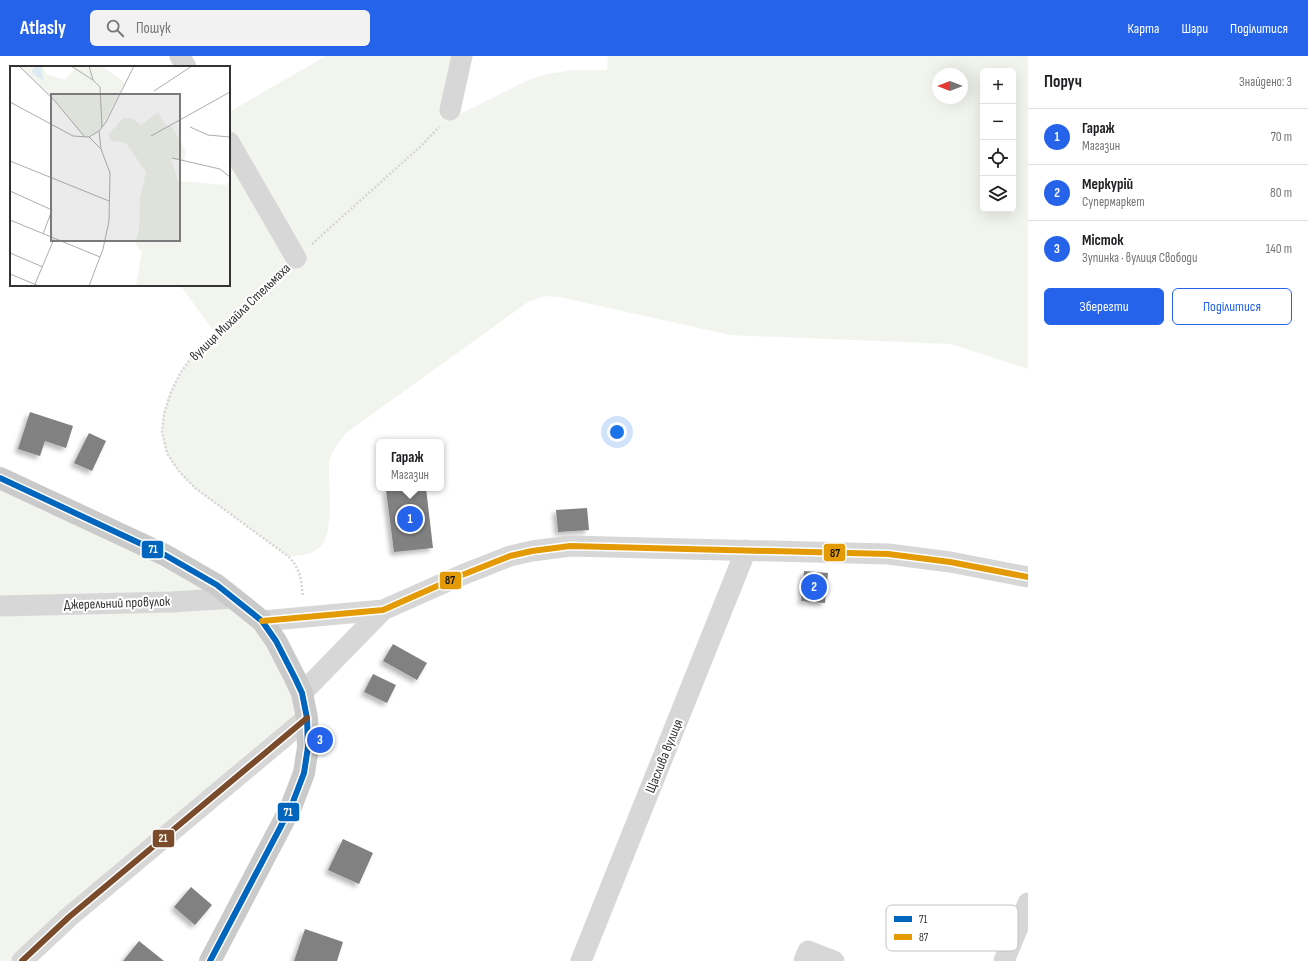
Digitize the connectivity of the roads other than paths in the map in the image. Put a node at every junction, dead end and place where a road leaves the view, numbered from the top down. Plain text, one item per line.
1 (180, 56) edge
2 (462, 56) edge
3 (185, 66) edge
4 (450, 110) road end
5 (230, 144) edge
6 (296, 258) road end
7 (0, 478) edge
8 (746, 550) junction
9 (1028, 577) edge
10 (234, 598) junction
11 (0, 606) edge
12 (383, 610) junction
13 (262, 622) junction
14 (302, 693) junction
15 (307, 718) junction
16 (1028, 903) edge
17 (1021, 941) edge
18 (1012, 951) edge
19 (22, 961) edge
20 (210, 961) edge
21 (581, 961) edge
22 (804, 961) edge
23 (834, 961) edge
24 (1004, 961) edge

1 - 3 street
2 - 4 street
5 - 6 street
7 - 10 main road
8 - 9 street
8 - 12 street
8 - 21 street, Щаслива вулиця
10 - 11 street, Джерельний провулок
10 - 13 main road
12 - 13 street
12 - 14 street
13 - 14 main road
14 - 15 main road
15 - 19 street
15 - 20 main road
16 - 17 street
18 - 24 street
22 - 23 street

